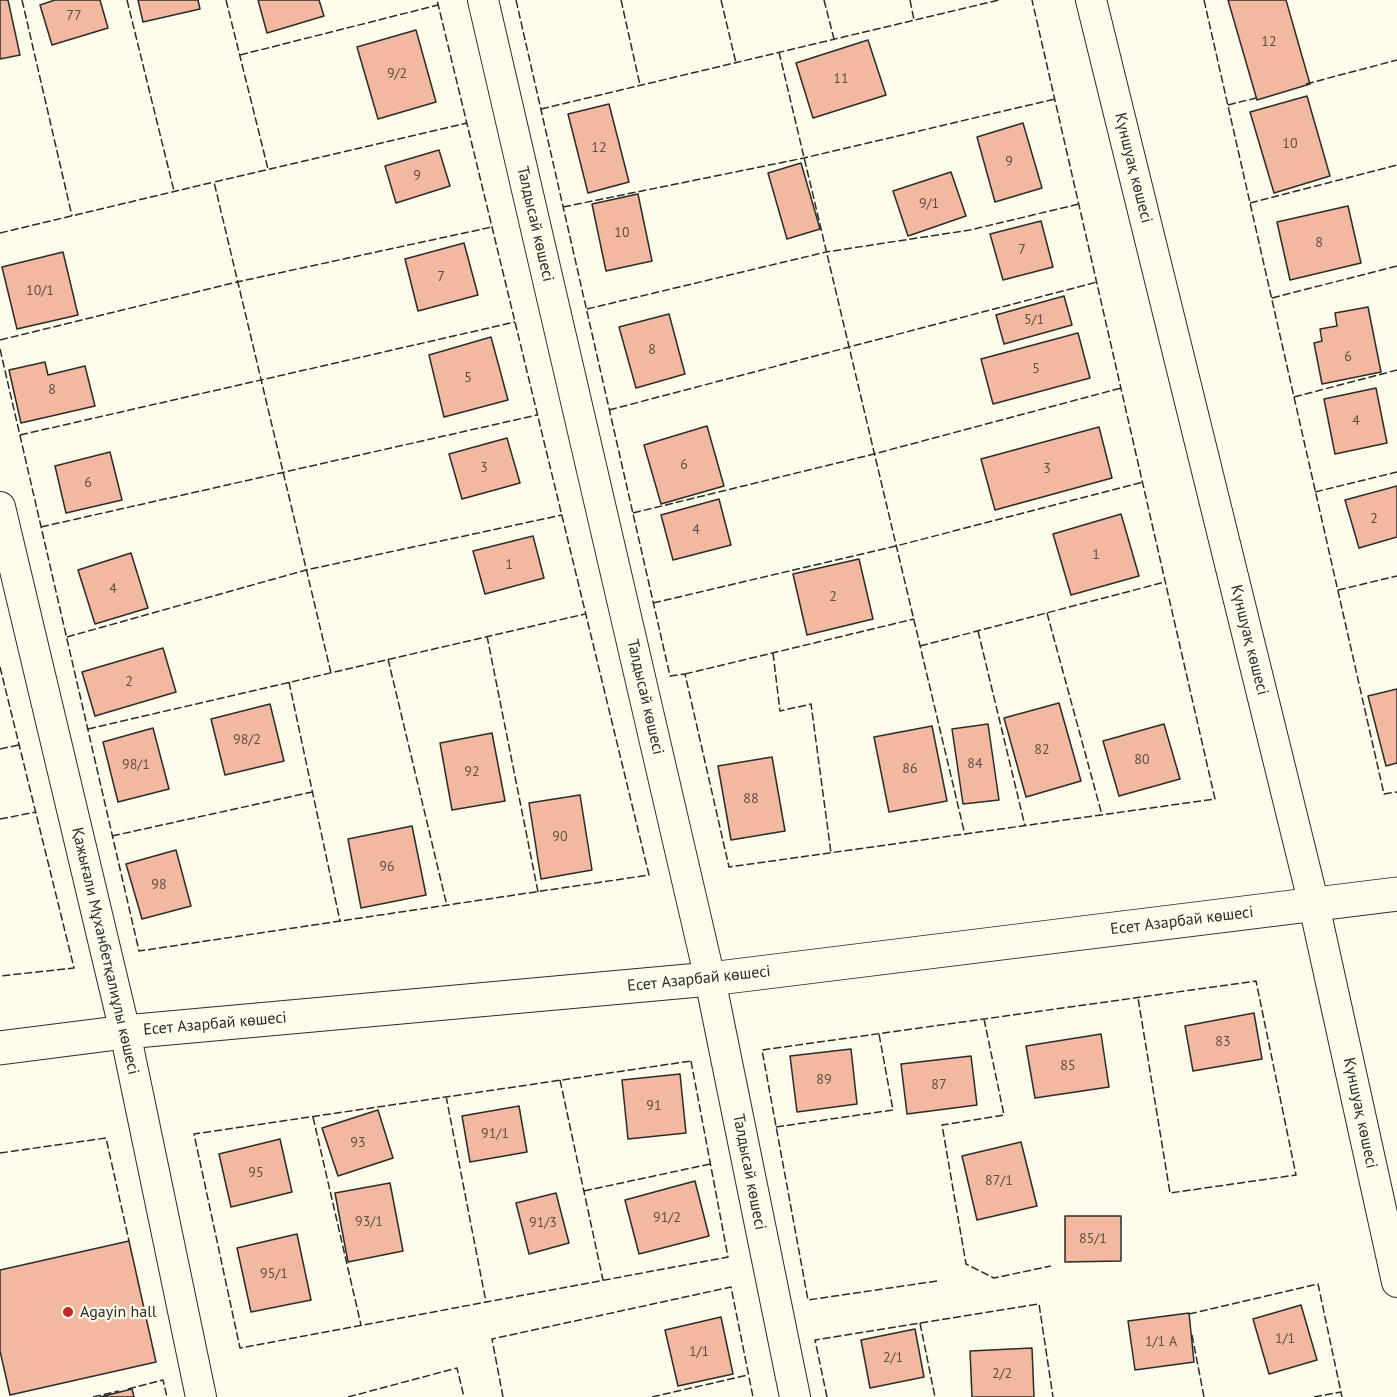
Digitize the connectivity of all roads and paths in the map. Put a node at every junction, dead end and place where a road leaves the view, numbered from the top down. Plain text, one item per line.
1 (483, 0) edge
2 (1091, 0) edge
3 (0, 507) edge
4 (1397, 894) edge
5 (1314, 904) junction
6 (710, 979) junction
7 (125, 1032) junction
8 (0, 1048) edge
9 (1397, 1282) edge
10 (201, 1397) edge
11 (795, 1397) edge

1 - 6 street, Талдысай көшесі
2 - 5 street, Күншуақ көшесі
3 - 7 street, Қажығали Мұханбетқалиұлы көшесі
4 - 5 street, Есет Азарбай көшесі
5 - 6 street, Есет Азарбай көшесі
5 - 9 street, Күншуақ көшесі
6 - 7 street, Есет Азарбай көшесі
6 - 11 street, Талдысай көшесі
7 - 8 street, Есет Азарбай көшесі
7 - 10 street, Қажығали Мұханбетқалиұлы көшесі

